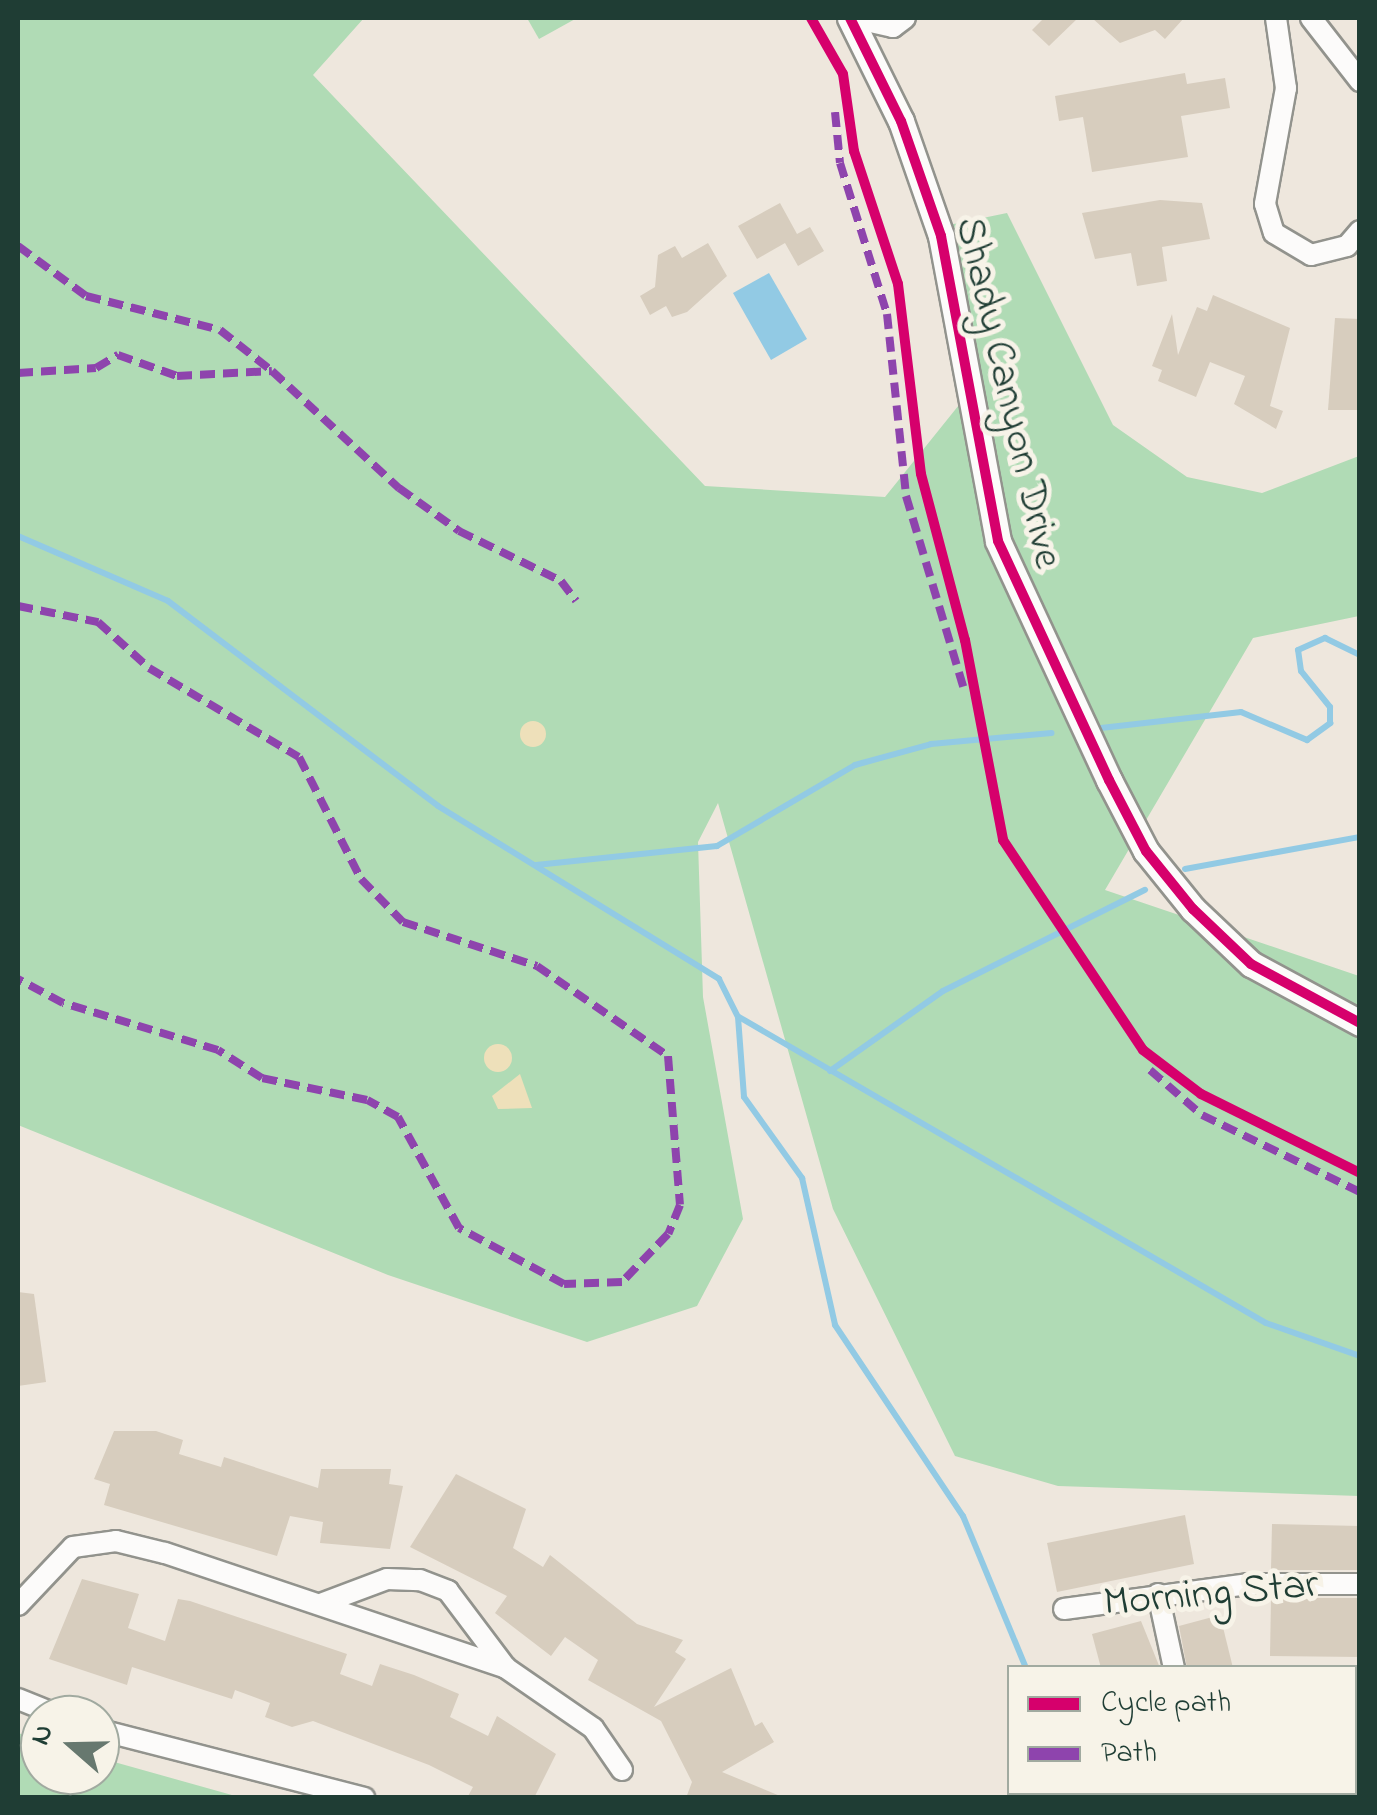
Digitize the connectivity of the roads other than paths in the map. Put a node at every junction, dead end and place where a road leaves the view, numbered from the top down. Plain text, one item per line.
1 (905, 18) edge
2 (1276, 18) edge
3 (1312, 18) edge
4 (852, 19) edge
5 (1360, 81) edge
6 (1360, 232) edge
7 (1360, 1022) edge
8 (1360, 1584) edge
9 (1158, 1594) junction
10 (323, 1603) junction
11 (18, 1606) edge
12 (1064, 1609) dead end
13 (1173, 1665) edge
14 (506, 1668) junction
15 (120, 1735) edge
16 (622, 1770) dead end
17 (364, 1798) edge

1 - 4 street
2 - 6 street
3 - 5 street
4 - 7 street, Shady Canyon Drive
8 - 9 street, Morning Star
9 - 12 street, Morning Star
9 - 13 street
10 - 11 street
10 - 14 street
10 - 14 street
14 - 16 street
15 - 17 street

